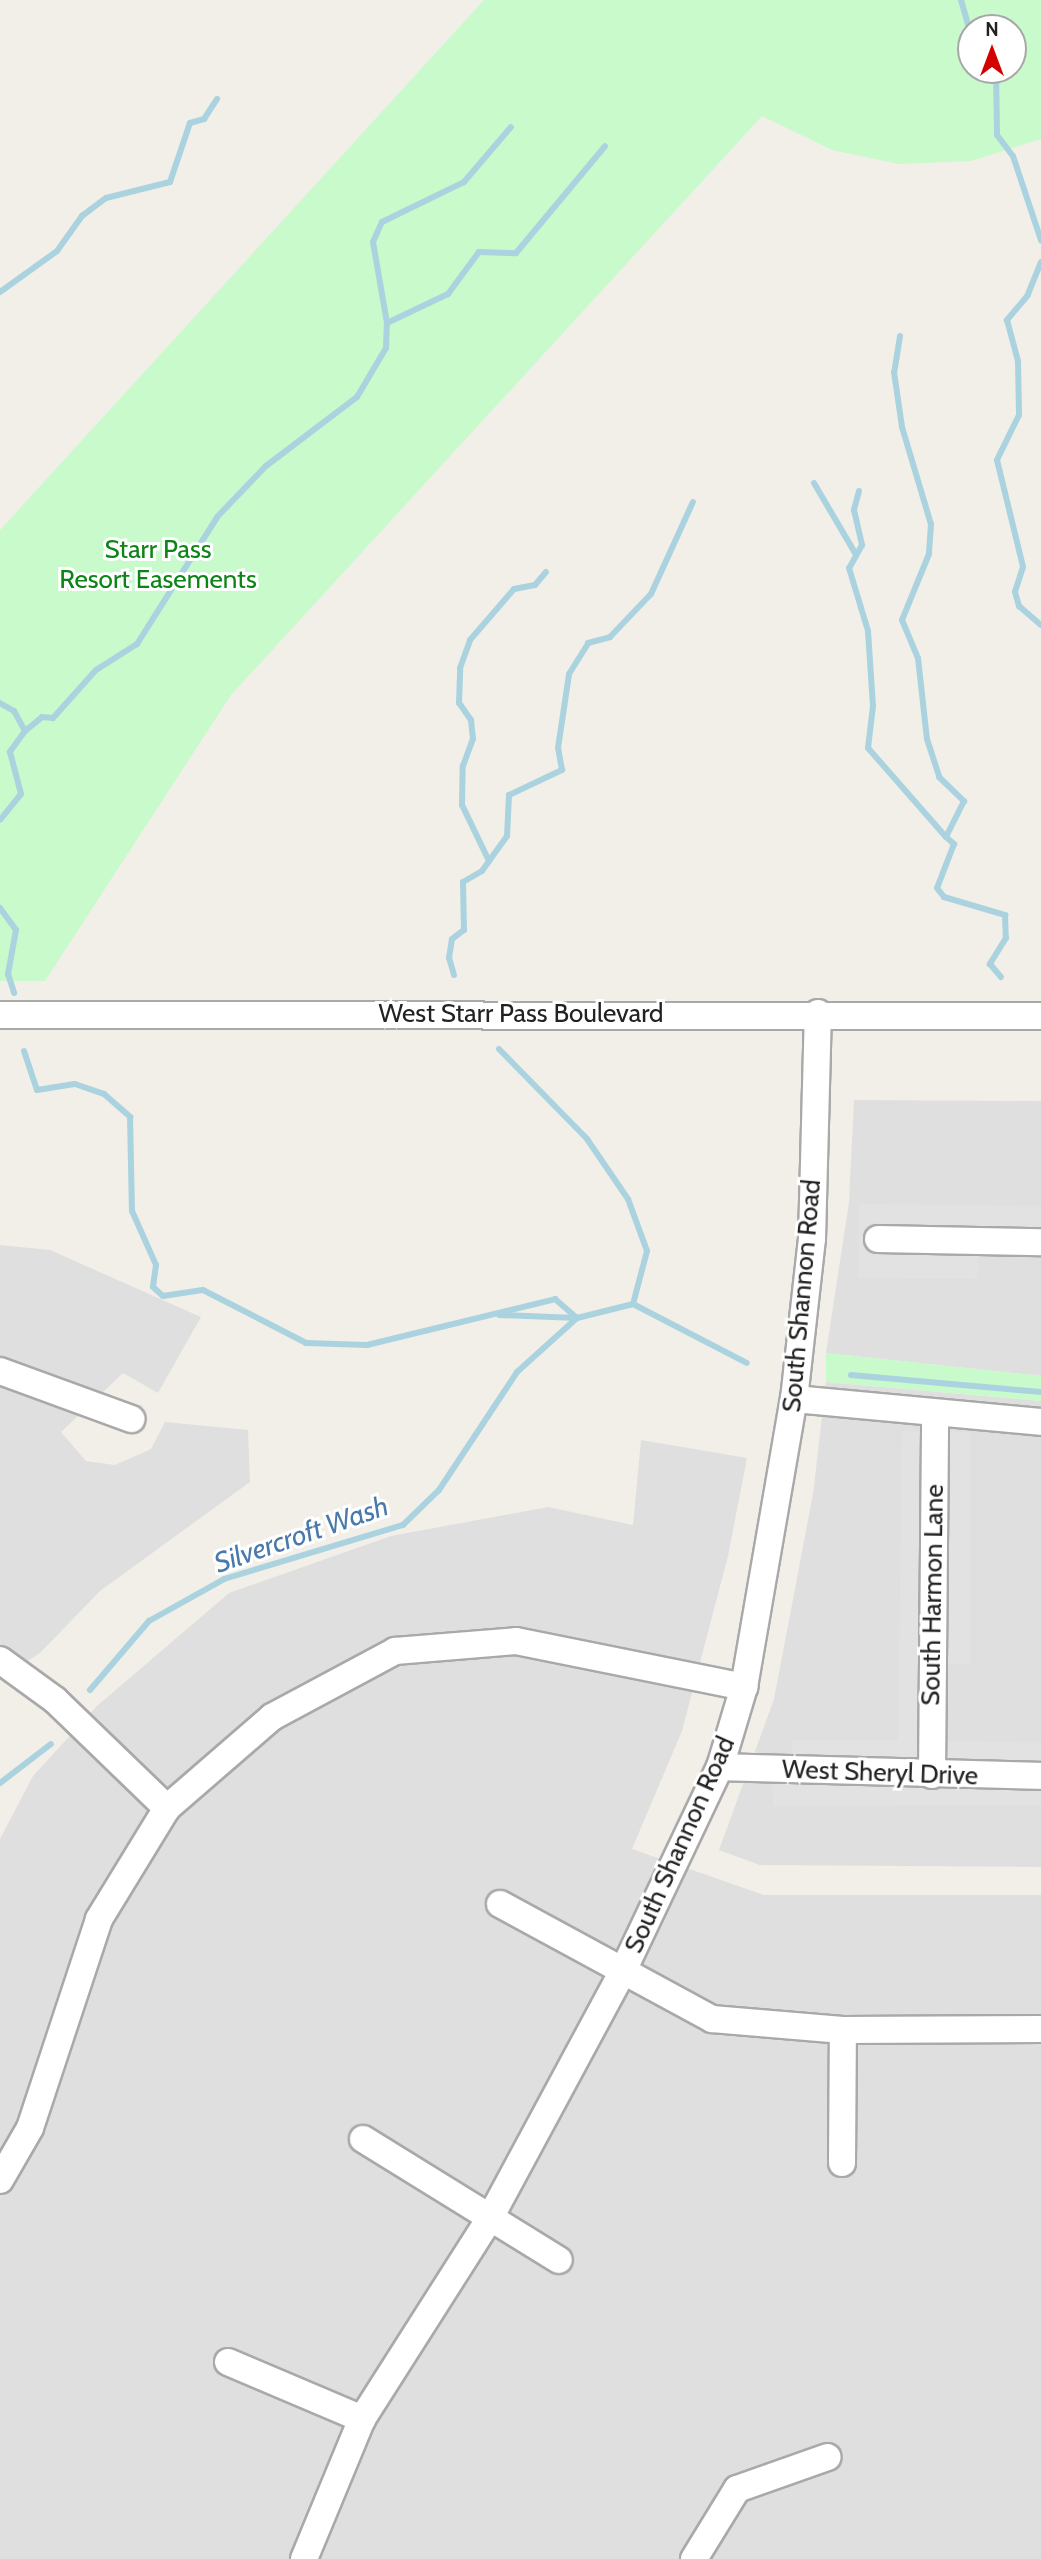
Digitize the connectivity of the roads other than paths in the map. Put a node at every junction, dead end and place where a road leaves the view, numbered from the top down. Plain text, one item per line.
1 (818, 1013) junction
2 (0, 1016) edge
3 (1041, 1016) edge
4 (878, 1239) dead end
5 (1041, 1242) edge
6 (0, 1371) edge
7 (794, 1399) junction
8 (935, 1414) junction
9 (131, 1419) dead end
10 (1041, 1422) edge
11 (0, 1660) edge
12 (744, 1687) junction
13 (720, 1768) junction
14 (932, 1775) junction
15 (1041, 1776) edge
16 (167, 1808) junction
17 (500, 1904) dead end
18 (622, 1973) junction
19 (1041, 2029) edge
20 (843, 2030) junction
21 (363, 2139) dead end
22 (842, 2163) dead end
23 (0, 2180) edge
24 (490, 2218) junction
25 (559, 2260) dead end
26 (228, 2362) dead end
27 (362, 2419) junction
28 (828, 2457) dead end
29 (304, 2559) edge
30 (694, 2559) edge

1 - 2 street, West Starr Pass Boulevard
1 - 3 street, West Starr Pass Boulevard
1 - 7 street, South Shannon Road
4 - 5 street
6 - 9 street
7 - 8 street
7 - 12 street, South Shannon Road
8 - 10 street
8 - 14 street, South Harmon Lane
11 - 16 street
12 - 13 street, South Shannon Road
12 - 16 street
13 - 14 street, West Sheryl Drive
13 - 18 street, South Shannon Road
14 - 15 street, West Sheryl Drive
16 - 23 street
17 - 18 street
18 - 20 street
18 - 24 street, South Shannon Road
19 - 20 street
20 - 22 street
21 - 24 street
24 - 25 street
24 - 27 street, South Shannon Road
26 - 27 street
27 - 29 street, South Shannon Road
28 - 30 street

